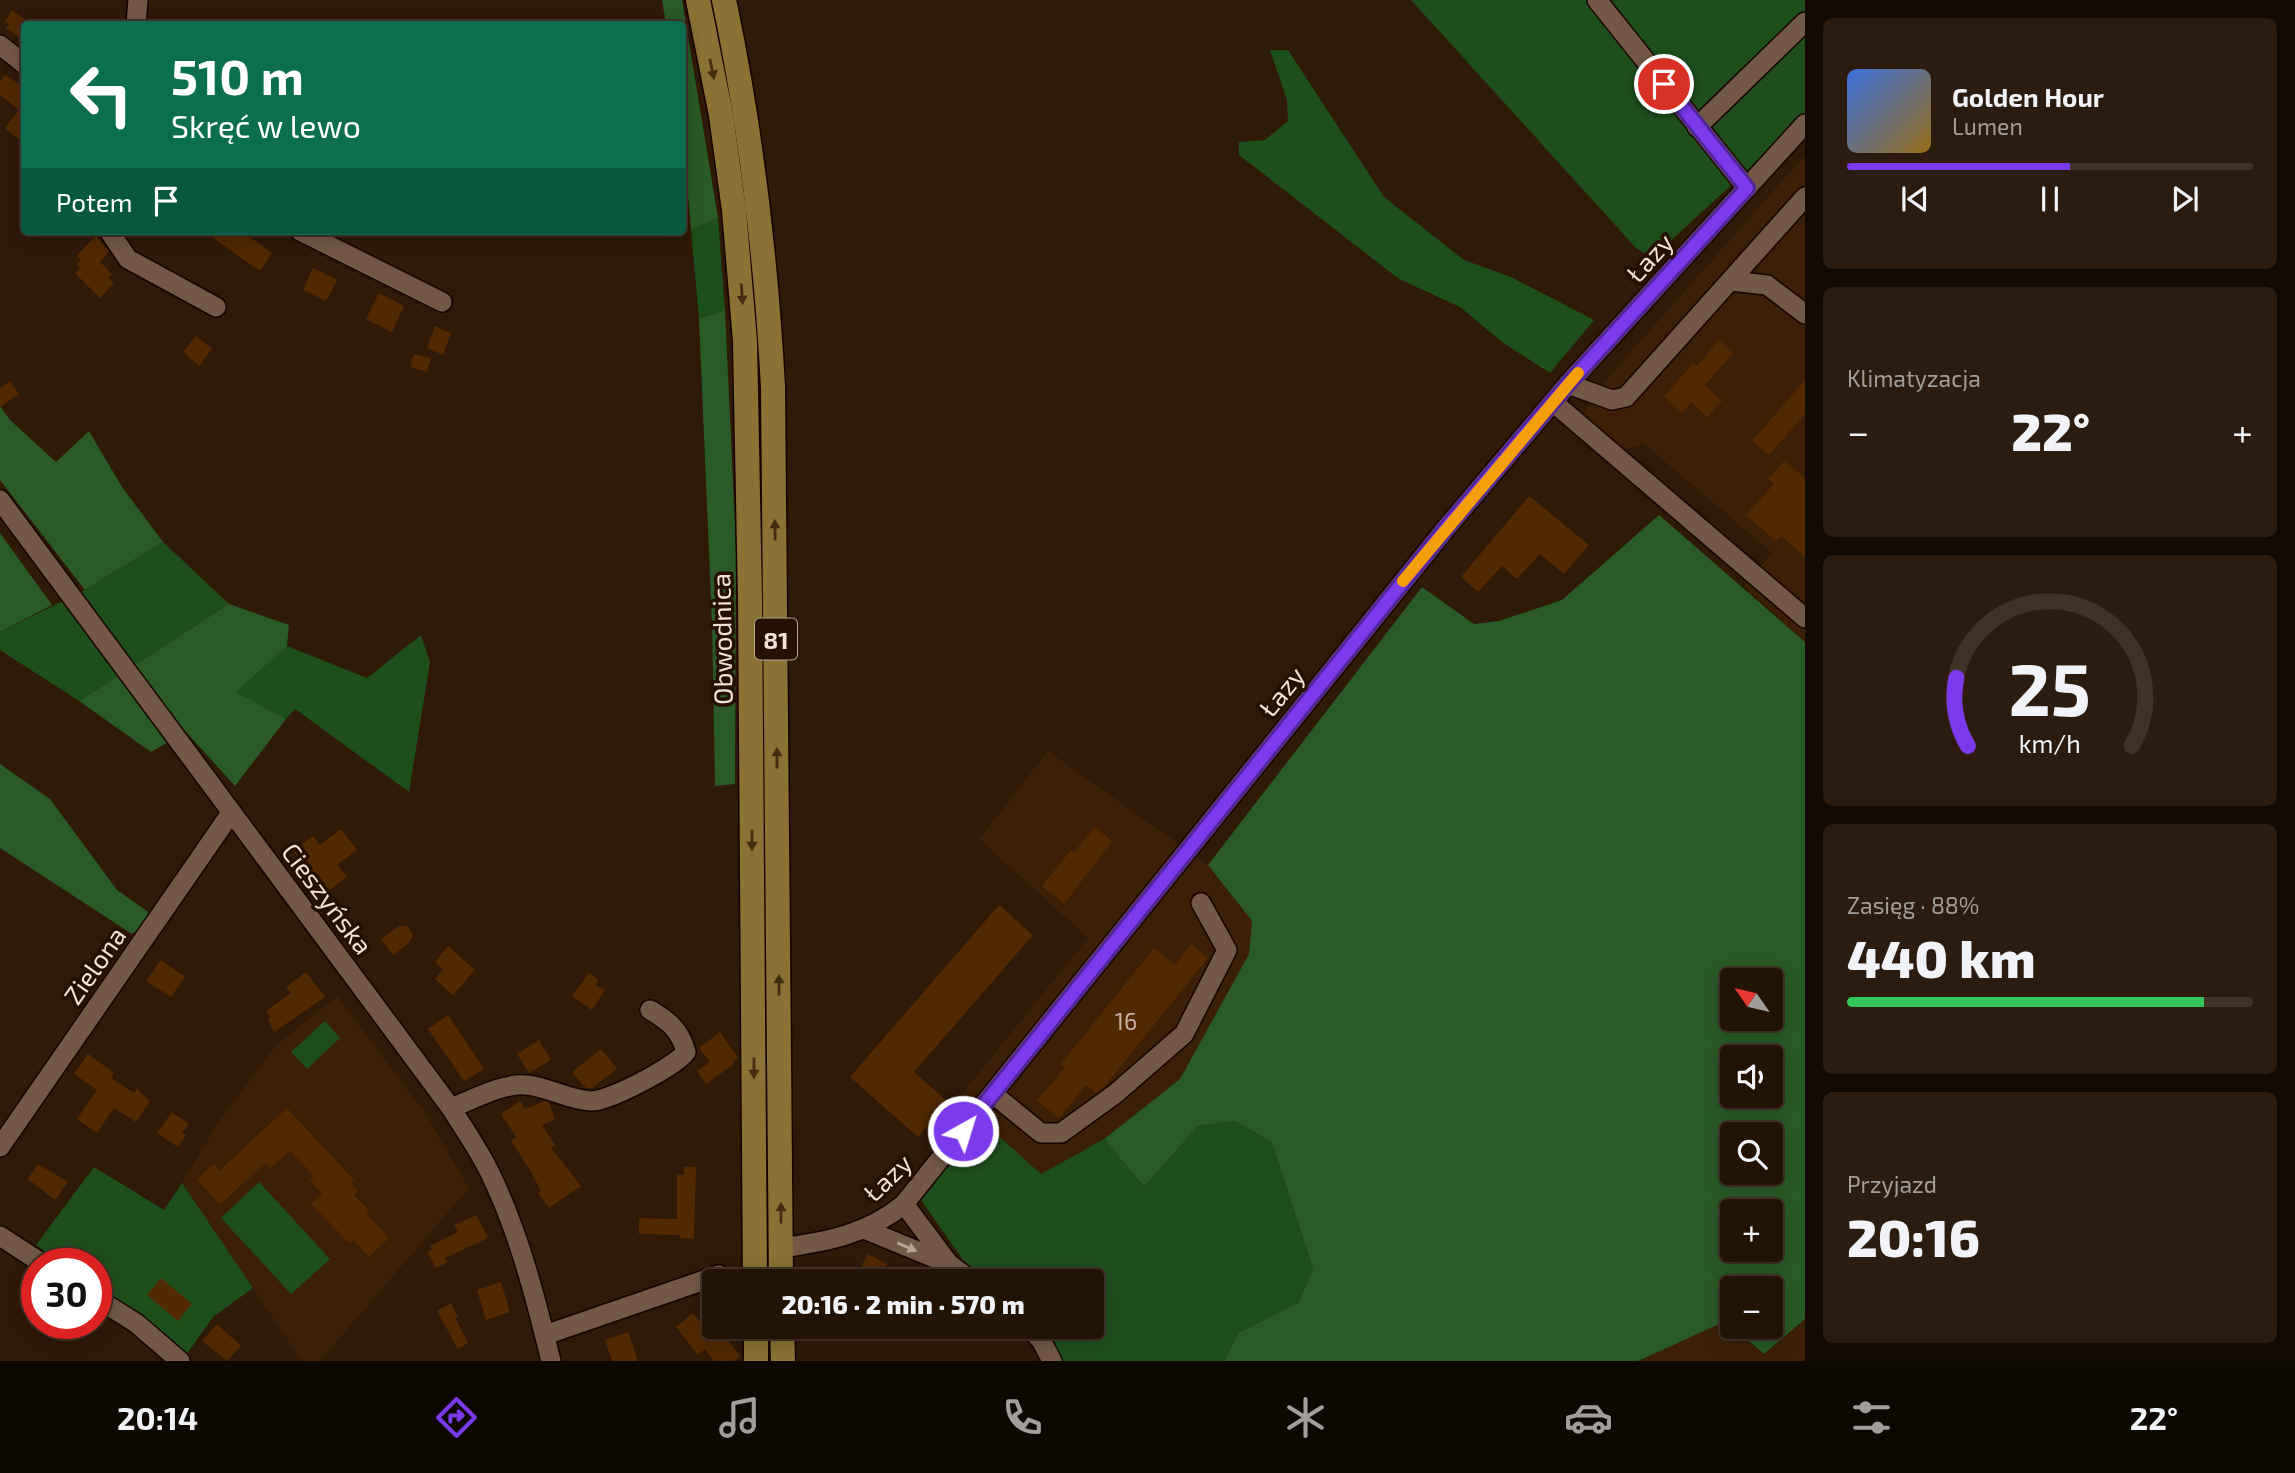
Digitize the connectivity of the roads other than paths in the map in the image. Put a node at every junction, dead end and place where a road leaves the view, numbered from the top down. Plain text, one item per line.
1 (138, 0) edge
2 (698, 0) edge
3 (724, 0) edge
4 (1597, 0) edge
5 (136, 21) edge
6 (1805, 22) edge
7 (0, 45) edge
8 (21, 62) edge
9 (1805, 124) edge
10 (1697, 127) junction
11 (1747, 188) junction
12 (1805, 197) edge
13 (112, 235) edge
14 (308, 235) edge
15 (1731, 281) junction
16 (443, 302) dead end
17 (216, 307) dead end
18 (1805, 314) edge
19 (1568, 384) junction
20 (1553, 402) junction
21 (0, 500) edge
22 (1805, 618) edge
23 (231, 813) junction
24 (1201, 903) dead end
25 (650, 1010) dead end
26 (993, 1094) junction
27 (451, 1108) junction
28 (0, 1147) edge
29 (904, 1204) junction
30 (864, 1229) junction
31 (0, 1236) edge
32 (781, 1248) junction
33 (21, 1250) edge
34 (950, 1265) junction
35 (755, 1269) edge
36 (781, 1269) edge
37 (956, 1269) edge
38 (702, 1281) edge
39 (112, 1308) edge
40 (545, 1335) junction
41 (756, 1339) edge
42 (782, 1339) edge
43 (1041, 1339) edge
44 (180, 1361) edge
45 (551, 1361) edge
46 (756, 1361) edge
47 (783, 1361) edge
48 (1052, 1361) edge

1 - 5 street
2 -> 35 main road, Obwodnica / 81
32 -> 3 main road, Obwodnica / 81
4 - 10 street
6 - 10 street
7 - 8 street
9 - 11 street, Łazy
10 - 11 street
11 - 19 street, Łazy
12 - 15 street
13 - 17 street
14 - 16 street
15 - 18 street
15 - 19 street
19 - 20 street, Łazy
20 - 22 street
20 - 26 street, Łazy
21 - 23 street, Cieszyńska
23 - 27 street, Cieszyńska
23 - 28 street, Zielona
24 - 26 street
25 - 27 street
26 - 29 street, Łazy
27 - 40 street, Cieszyńska
29 - 30 street, Łazy
29 - 34 street
30 - 32 street, Łazy
30 -> 34 street
31 - 33 street
32 - 36 main road, Obwodnica / 81
34 - 37 street
38 - 40 street
39 - 44 street
40 - 45 street, Cieszyńska
41 - 46 main road
42 - 47 main road
43 - 48 street

